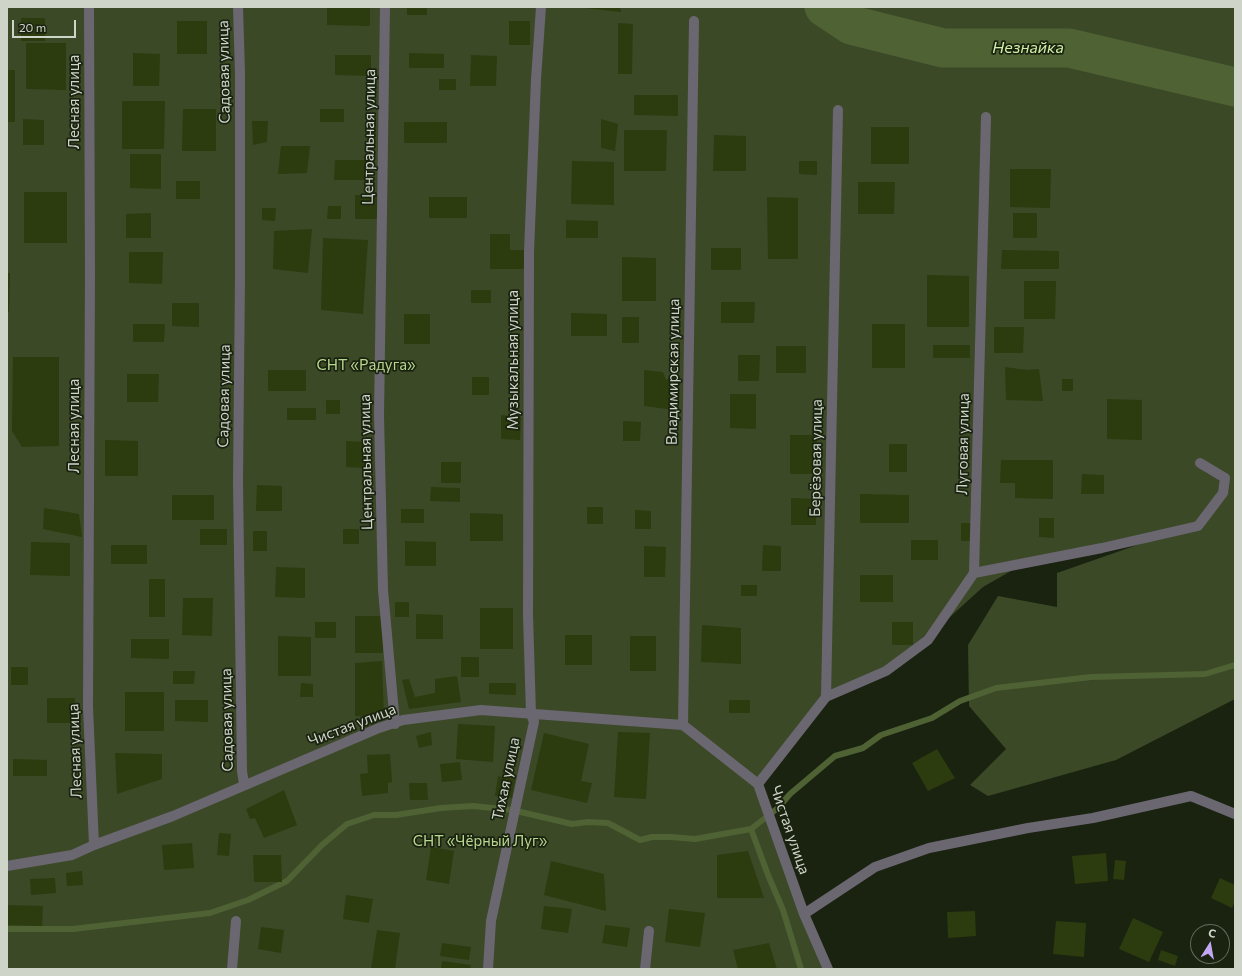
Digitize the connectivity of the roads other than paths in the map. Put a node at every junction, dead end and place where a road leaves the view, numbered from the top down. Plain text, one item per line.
1 (88, 7) edge
2 (238, 7) edge
3 (385, 7) edge
4 (541, 7) edge
5 (694, 20) dead end
6 (838, 110) dead end
7 (986, 117) dead end
8 (1200, 463) dead end
9 (974, 573) junction
10 (826, 697) junction
11 (531, 714) junction
12 (395, 724) junction
13 (683, 725) junction
14 (244, 784) junction
15 (758, 784) junction
16 (1235, 814) edge
17 (94, 845) junction
18 (7, 866) edge
19 (804, 914) junction
20 (236, 921) dead end
21 (649, 931) dead end
22 (232, 969) edge
23 (488, 969) edge
24 (645, 969) edge
25 (828, 969) edge

1 - 17 street, Лесная улица
2 - 14 street, Садовая улица
3 - 12 street, Центральная улица
4 - 11 street, Музыкальная улица
5 - 13 street, Владимирская улица
6 - 10 street, Берёзовая улица
7 - 9 street, Луговая улица
8 - 9 street
9 - 10 street
10 - 15 street
11 - 12 street, Чистая улица
11 - 13 street, Чистая улица
11 - 23 street, Тихая улица
12 - 14 street, Чистая улица
13 - 15 street, Чистая улица
14 - 17 street, Чистая улица
15 - 19 street, Чистая улица
16 - 19 street
17 - 18 street, Чистая улица
19 - 25 street, Чистая улица
20 - 22 street
21 - 24 street

